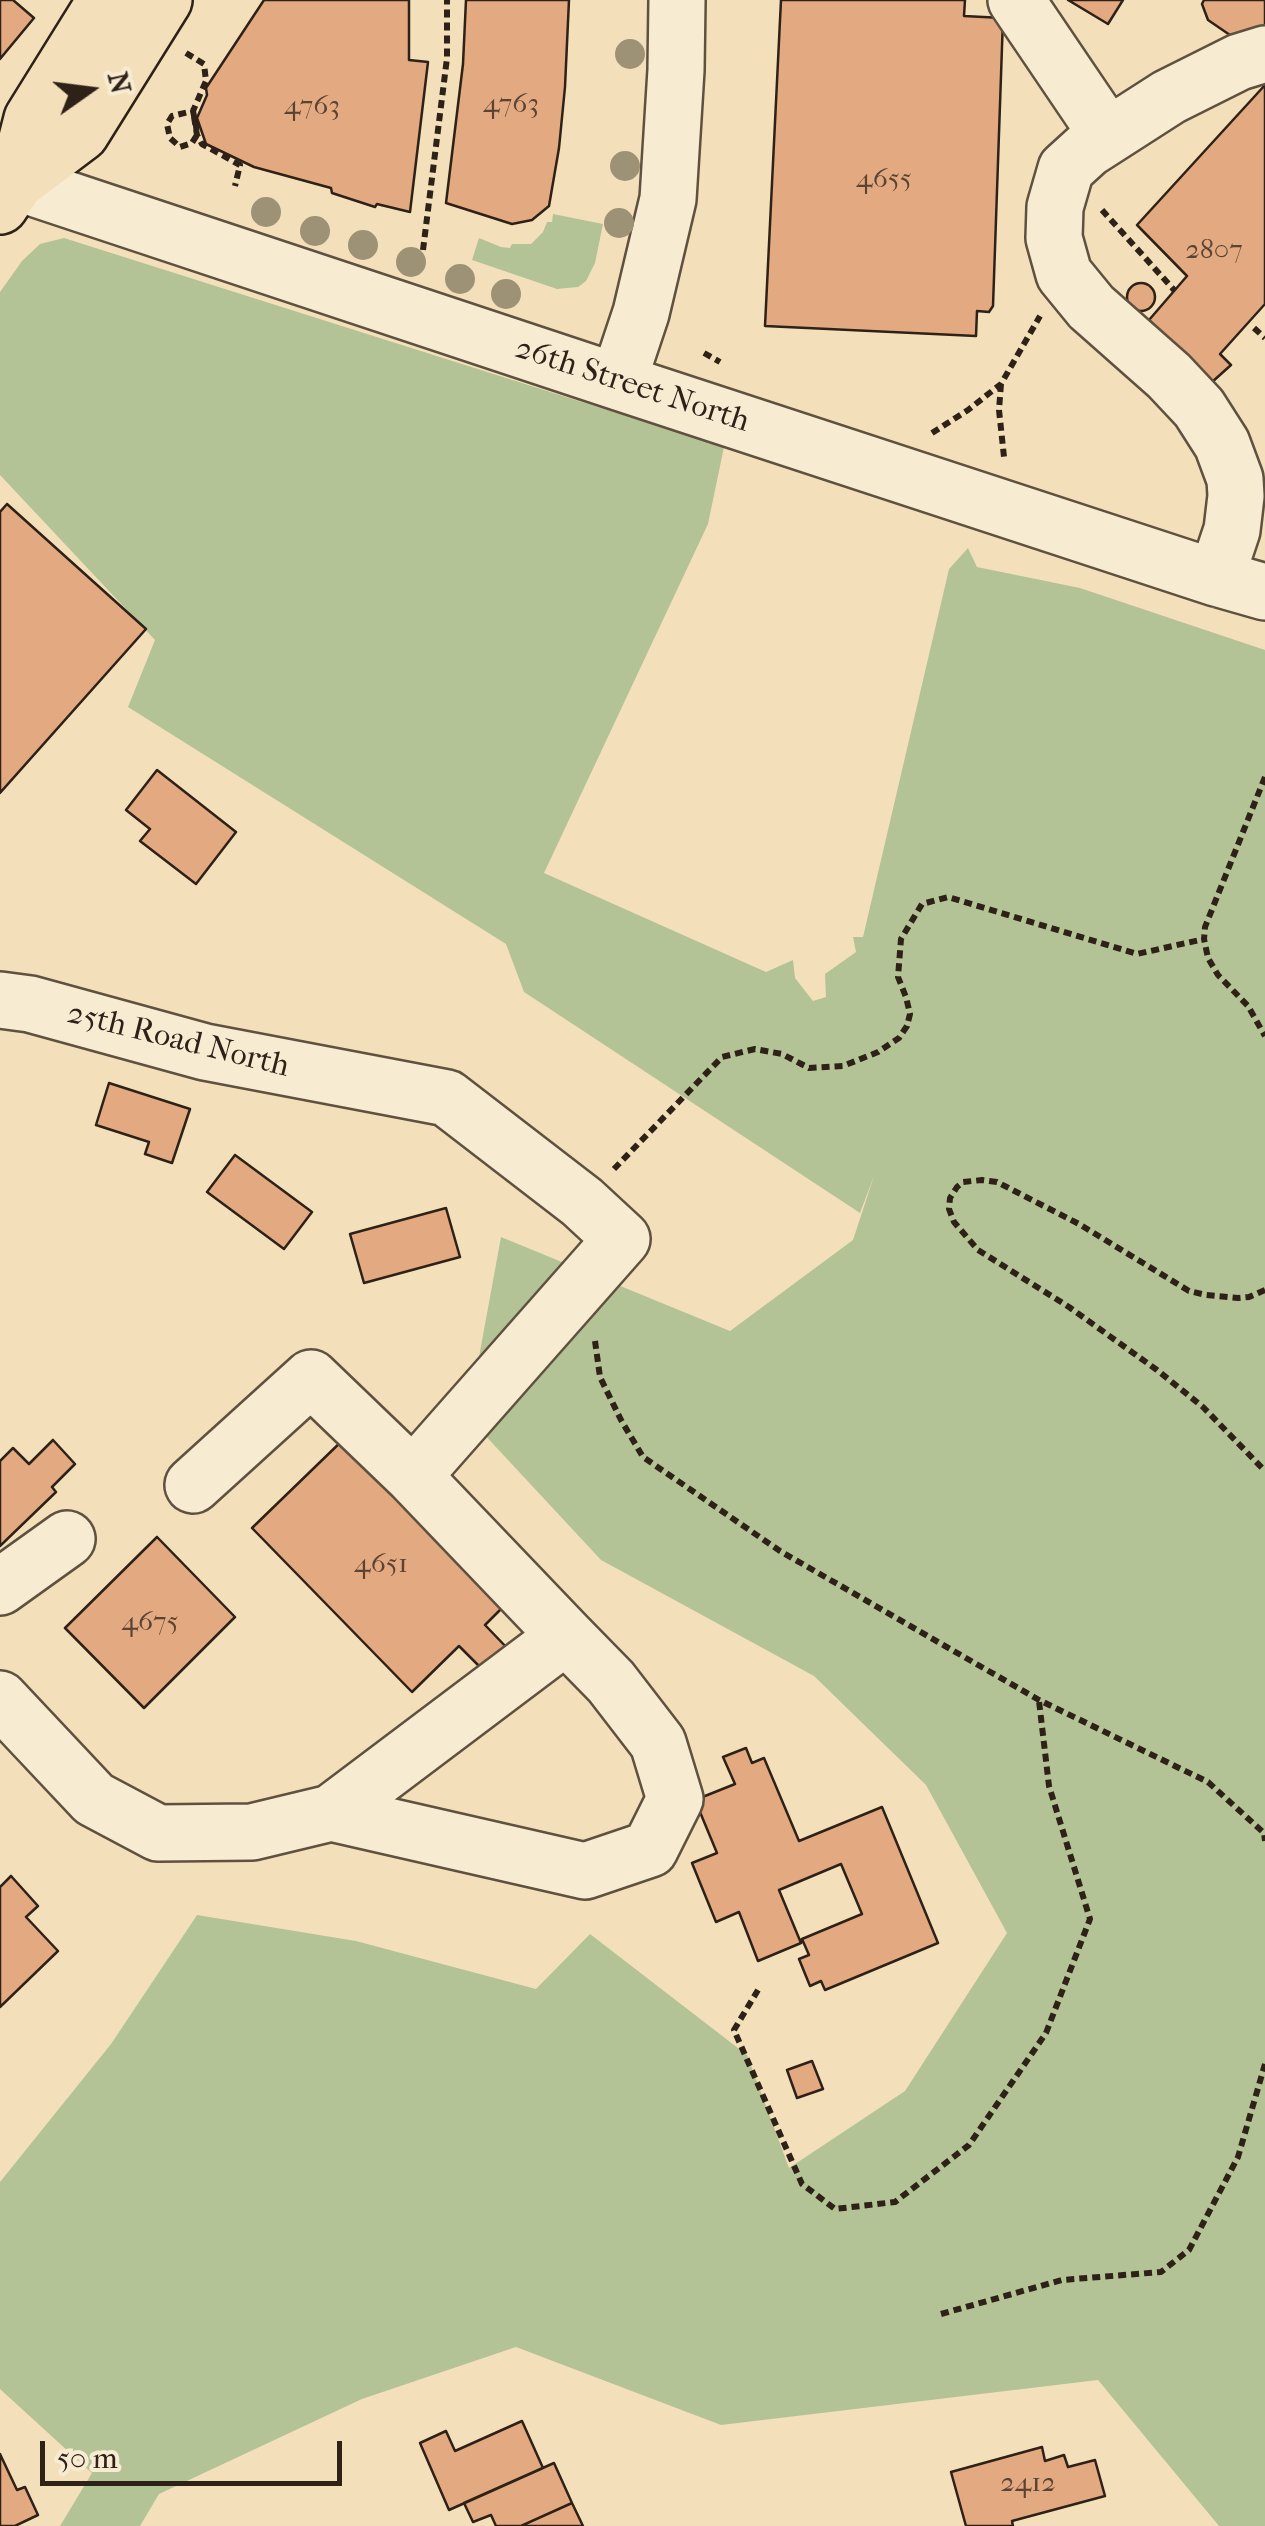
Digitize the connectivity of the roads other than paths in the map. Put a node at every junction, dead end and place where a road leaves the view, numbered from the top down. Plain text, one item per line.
1 (106, 0) edge
2 (164, 0) edge
3 (677, 0) edge
4 (1016, 0) edge
5 (1265, 54) edge
6 (1071, 152) junction
7 (5, 188) edge
8 (618, 382) junction
9 (1250, 502) edge
10 (1240, 584) edge
11 (0, 1000) edge
12 (413, 1476) junction
13 (192, 1486) dead end
14 (67, 1540) dead end
15 (0, 1587) edge
16 (566, 1636) junction
17 (0, 1698) edge
18 (331, 1813) junction

1 - 7 main road
2 - 7 main road
3 - 8 street
4 - 6 street
5 - 6 street
6 - 9 street
7 - 8 street, 26th Street North
8 - 10 street, 26th Street North
9 - 10 street
11 - 12 street, 25th Road North
12 - 13 street
12 - 16 street
14 - 15 street
16 - 18 street
16 - 18 street
17 - 18 street

